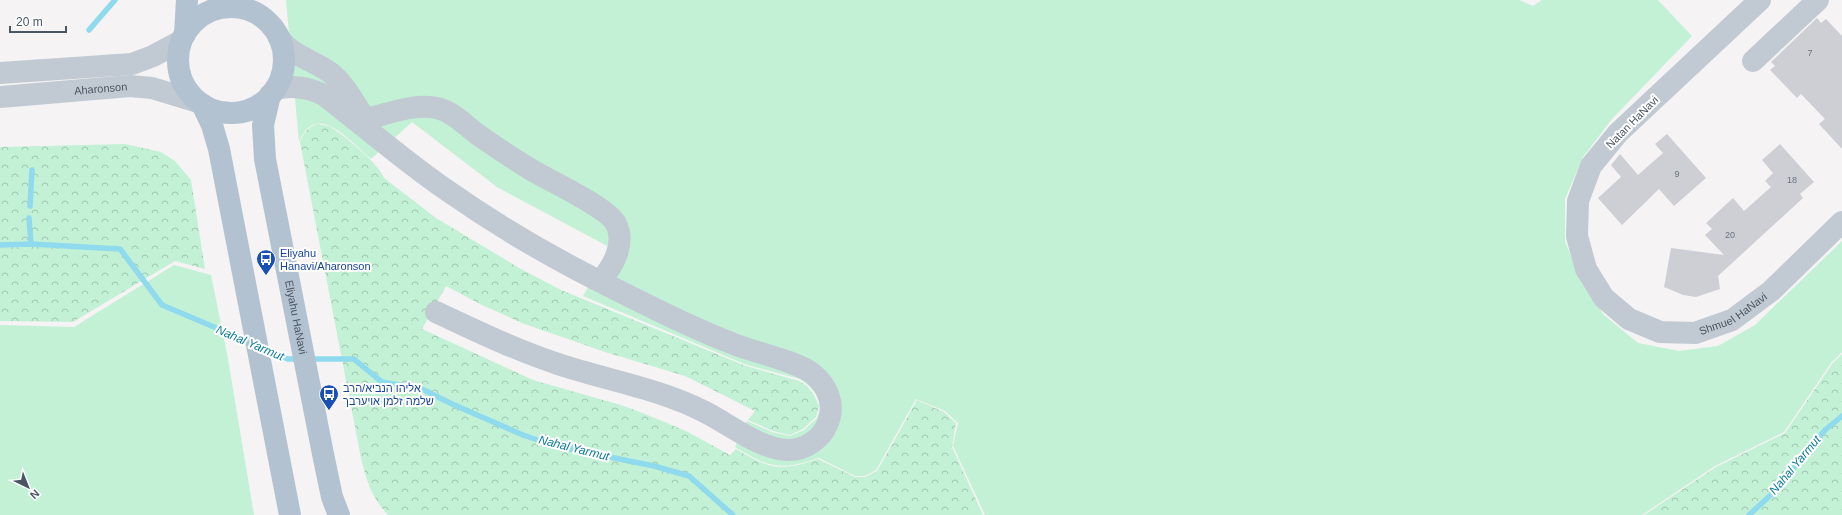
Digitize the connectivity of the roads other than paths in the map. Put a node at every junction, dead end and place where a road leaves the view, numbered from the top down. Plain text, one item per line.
1 (187, 0) edge
2 (1760, 0) edge
3 (1818, 0) edge
4 (254, 8) edge
5 (183, 38) junction
6 (279, 38) junction
7 (1753, 61) dead end
8 (0, 73) edge
9 (272, 92) junction
10 (0, 96) edge
11 (200, 103) junction
12 (366, 119) junction
13 (380, 140) junction
14 (1842, 222) edge
15 (600, 281) junction
16 (1604, 298) joint
17 (436, 312) dead end
18 (290, 515) edge
19 (339, 515) edge

1 - 5 main road
2 - 16 street, Natan HaNavi
3 - 7 street
4 - 5 main road
4 - 6 main road
5 - 8 street, Aharonson
5 - 11 main road
6 - 9 main road
6 - 12 street
9 - 11 main road
9 - 13 street
9 - 19 main road, Eliyahu HaNavi
10 - 11 street, Aharonson
11 - 18 main road
12 - 13 street
12 - 15 street
13 - 15 street
14 - 16 street, Shmuel HaNavi
15 - 17 street

